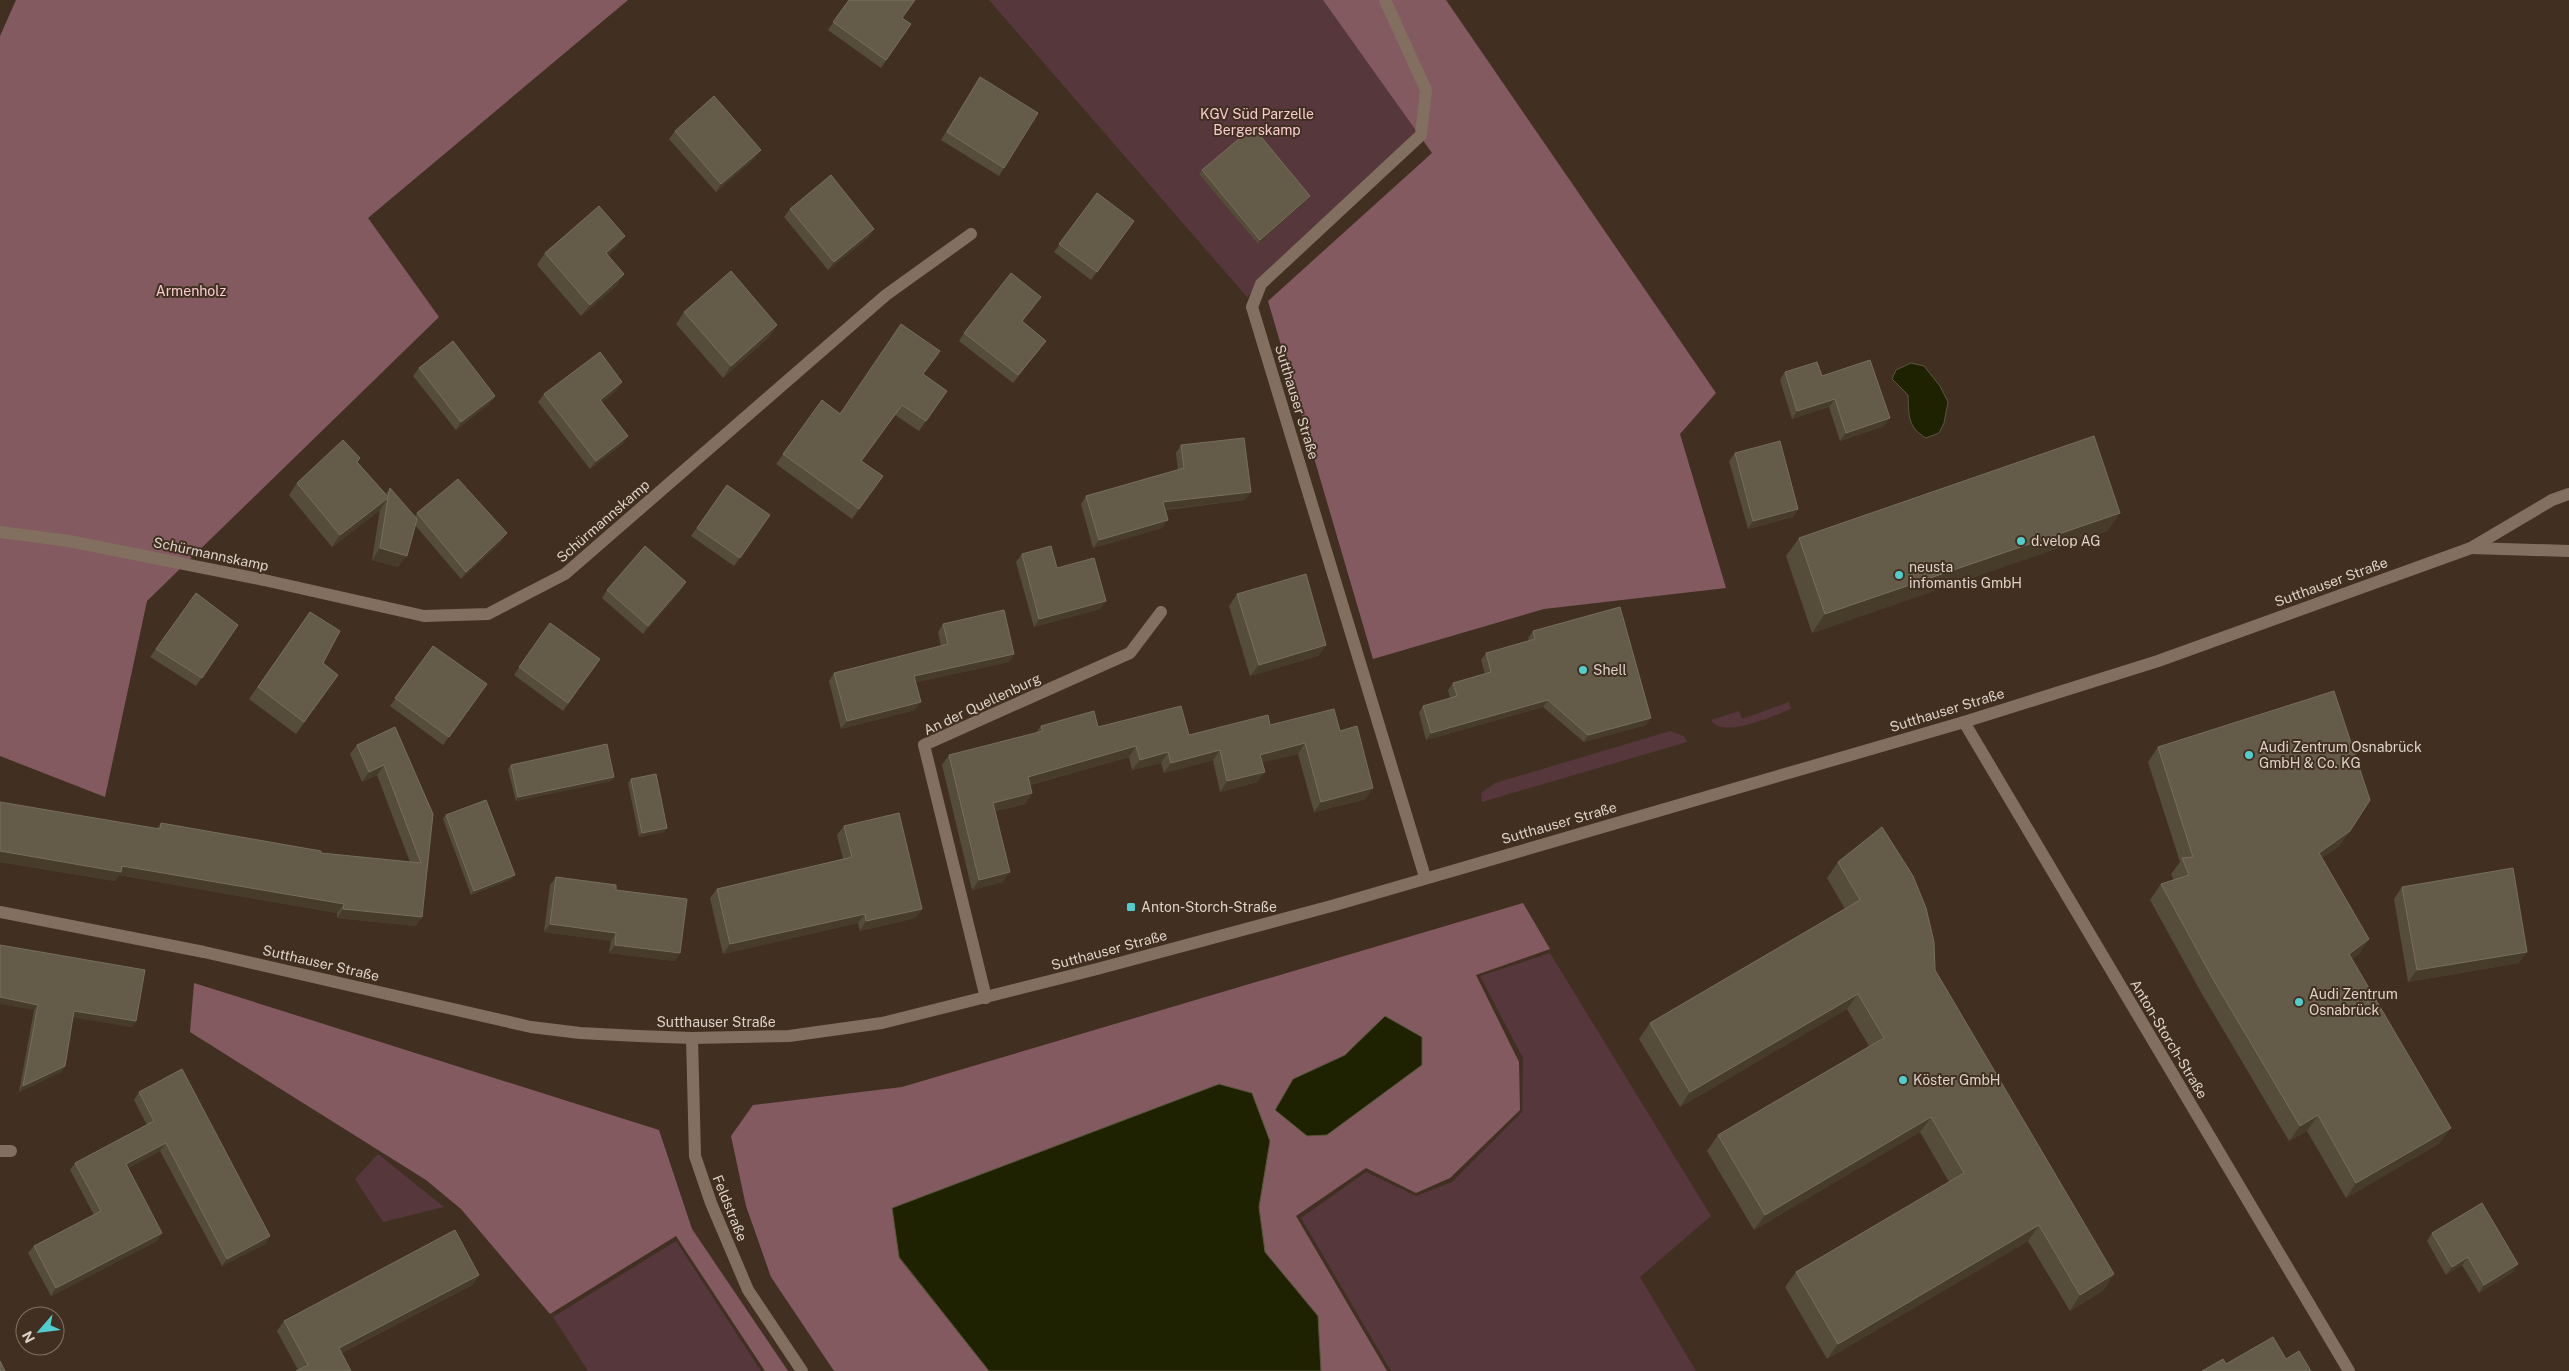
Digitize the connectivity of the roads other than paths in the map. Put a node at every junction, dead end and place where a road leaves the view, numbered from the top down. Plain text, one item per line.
1 (1385, 0) edge
2 (971, 234) dead end
3 (2569, 494) edge
4 (0, 532) edge
5 (2471, 548) junction
6 (2569, 551) edge
7 (1161, 612) dead end
8 (1964, 722) junction
9 (1425, 878) junction
10 (0, 912) edge
11 (986, 998) junction
12 (692, 1038) junction
13 (802, 1371) edge
14 (2349, 1371) edge

1 - 9 street, Sutthauser Straße
2 - 4 street, Schürmannskamp
3 - 5 street, Sutthauser Straße
5 - 6 street, Sutthauser Straße
5 - 8 street, Sutthauser Straße
7 - 11 street, An der Quellenburg
8 - 9 street, Sutthauser Straße
8 - 14 street, Anton-Storch-Straße
9 - 11 street, Sutthauser Straße
10 - 12 street, Sutthauser Straße
11 - 12 street, Sutthauser Straße
12 - 13 street, Feldstraße

